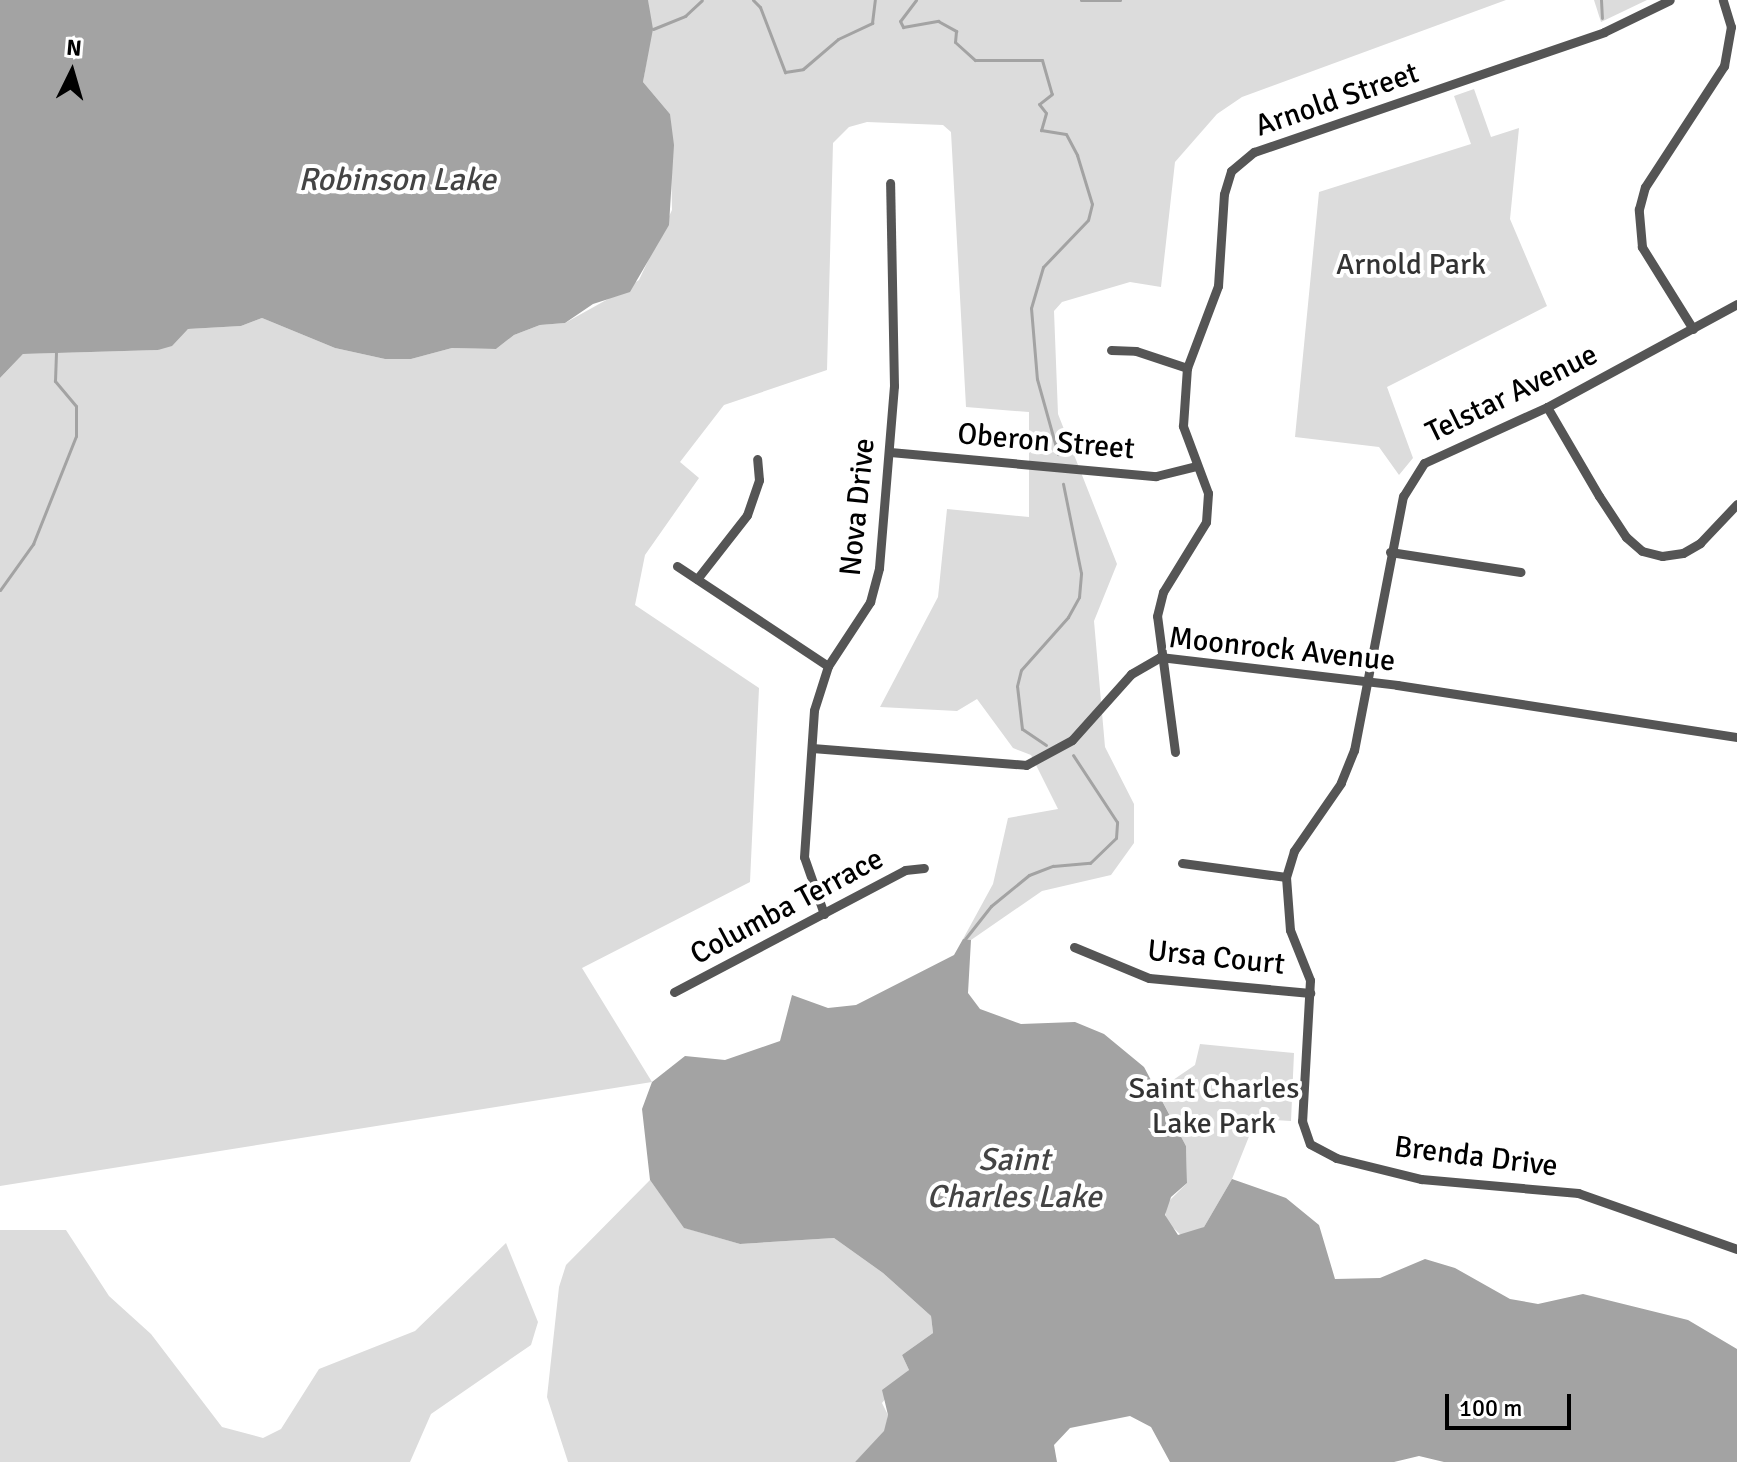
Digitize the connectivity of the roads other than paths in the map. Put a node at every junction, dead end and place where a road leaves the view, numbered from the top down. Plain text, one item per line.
1 (1670, 0) edge
2 (1723, 0) edge
3 (890, 183) dead end
4 (1737, 304) edge
5 (1693, 329) junction
6 (1111, 350) dead end
7 (1187, 368) junction
8 (1547, 407) junction
9 (890, 452) junction
10 (757, 459) dead end
11 (1196, 466) junction
12 (1737, 504) edge
13 (1390, 552) junction
14 (677, 566) dead end
15 (1520, 572) dead end
16 (697, 579) junction
17 (1160, 657) junction
18 (828, 666) junction
19 (1366, 682) junction
20 (1737, 737) edge
21 (812, 748) junction
22 (1175, 752) dead end
23 (1182, 863) dead end
24 (924, 868) dead end
25 (1286, 877) junction
26 (824, 914) junction
27 (1074, 947) dead end
28 (674, 992) dead end
29 (1310, 993) junction
30 (1737, 1249) edge

1 - 7 street, Arnold Street
2 - 5 street
3 - 9 street, Nova Drive
4 - 5 street, Telstar Avenue
5 - 8 street, Telstar Avenue
6 - 7 street
7 - 11 street, Arnold Street
8 - 12 street
8 - 13 street, Telstar Avenue
9 - 11 street, Oberon Street
9 - 18 street, Nova Drive
10 - 16 street
11 - 17 street, Arnold Street
13 - 15 street
13 - 19 street, Telstar Avenue
14 - 16 street
16 - 18 street
17 - 19 street, Moonrock Avenue
17 - 21 street, Moonrock Avenue
17 - 22 street, Arnold Street
18 - 21 street, Nova Drive
19 - 20 street, Moonrock Avenue
19 - 25 street, Brenda Drive
21 - 26 street, Nova Drive
23 - 25 street
24 - 26 street, Columba Terrace
25 - 29 street, Brenda Drive
26 - 28 street, Columba Terrace
27 - 29 street, Ursa Court
29 - 30 street, Brenda Drive

